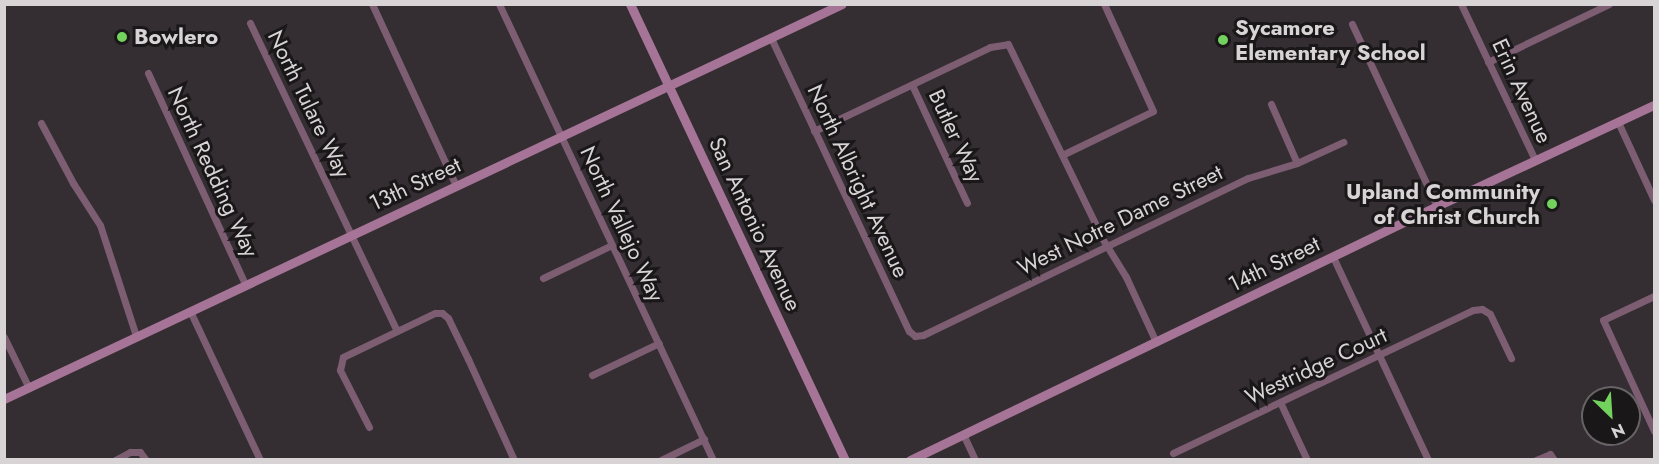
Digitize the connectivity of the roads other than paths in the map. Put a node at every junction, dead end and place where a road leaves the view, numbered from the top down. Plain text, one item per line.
1 (372, 4) edge
2 (499, 4) edge
3 (630, 4) edge
4 (842, 4) edge
5 (1104, 4) edge
6 (1461, 4) edge
7 (1610, 4) edge
8 (250, 23) dead end
9 (1352, 24) dead end
10 (771, 38) junction
11 (1488, 62) junction
12 (148, 73) dead end
13 (912, 85) junction
14 (669, 87) junction
15 (1271, 104) dead end
16 (1654, 105) edge
17 (1618, 122) junction
18 (41, 123) dead end
19 (814, 131) junction
20 (561, 137) junction
21 (1343, 142) dead end
22 (1062, 155) junction
23 (1534, 160) junction
24 (1297, 163) junction
25 (456, 186) junction
26 (1654, 200) edge
27 (967, 202) dead end
28 (1437, 206) junction
29 (352, 236) junction
30 (612, 245) junction
31 (1108, 247) junction
32 (1333, 257) junction
33 (543, 278) dead end
34 (246, 286) junction
35 (1654, 296) edge
36 (190, 311) junction
37 (397, 331) junction
38 (136, 336) junction
39 (915, 336) joint
40 (4, 337) edge
41 (1156, 342) junction
42 (659, 343) junction
43 (1380, 355) junction
44 (1511, 358) dead end
45 (592, 375) dead end
46 (28, 388) junction
47 (4, 399) edge
48 (1280, 402) junction
49 (369, 427) dead end
50 (1654, 431) edge
51 (963, 434) junction
52 (704, 439) junction
53 (1173, 453) dead end
54 (1552, 457) edge
55 (115, 459) edge
56 (146, 459) edge
57 (260, 459) edge
58 (514, 459) edge
59 (661, 459) edge
60 (713, 459) edge
61 (845, 459) edge
62 (910, 459) edge
63 (975, 459) edge
64 (1307, 459) edge
65 (1428, 459) edge
66 (1536, 459) edge

1 - 25 street
2 - 20 street, North Vallejo Way
3 - 14 street, San Antonio Avenue
4 - 10 street, 13th Street
5 - 22 street
6 - 11 street, Erin Avenue
7 - 11 street
8 - 29 street, North Tulare Way
9 - 28 street
10 - 14 street, 13th Street
10 - 19 street, North Albright Avenue
11 - 23 street, Erin Avenue
12 - 34 street, North Redding Way
13 - 19 street
13 - 22 street
13 - 27 street, Butler Way
14 - 20 street, 13th Street
14 - 61 street, San Antonio Avenue
15 - 24 street
16 - 17 street, 14th Street
17 - 23 street, 14th Street
17 - 26 street
18 - 38 street
19 - 39 street, North Albright Avenue
20 - 25 street, 13th Street
20 - 30 street, North Vallejo Way
21 - 24 street, West Notre Dame Street
22 - 31 street
23 - 28 street, 14th Street
24 - 31 street, West Notre Dame Street
25 - 29 street, 13th Street
28 - 32 street, 14th Street
29 - 34 street, 13th Street
29 - 37 street, North Tulare Way
30 - 33 street
30 - 42 street, North Vallejo Way
31 - 39 street, West Notre Dame Street
31 - 41 street
32 - 41 street, 14th Street
32 - 43 street
34 - 36 street, 13th Street
35 - 50 street
36 - 38 street, 13th Street
36 - 57 street
37 - 49 street
37 - 58 street
38 - 46 street, 13th Street
40 - 46 street
41 - 51 street, 14th Street
42 - 45 street
42 - 52 street, North Vallejo Way
43 - 44 street, Westridge Court
43 - 48 street, Westridge Court
43 - 65 street
46 - 47 street, 13th Street
48 - 53 street, Westridge Court
48 - 64 street
51 - 62 street, 14th Street
51 - 63 street
52 - 59 street
52 - 60 street, North Vallejo Way
54 - 66 street
55 - 56 street

